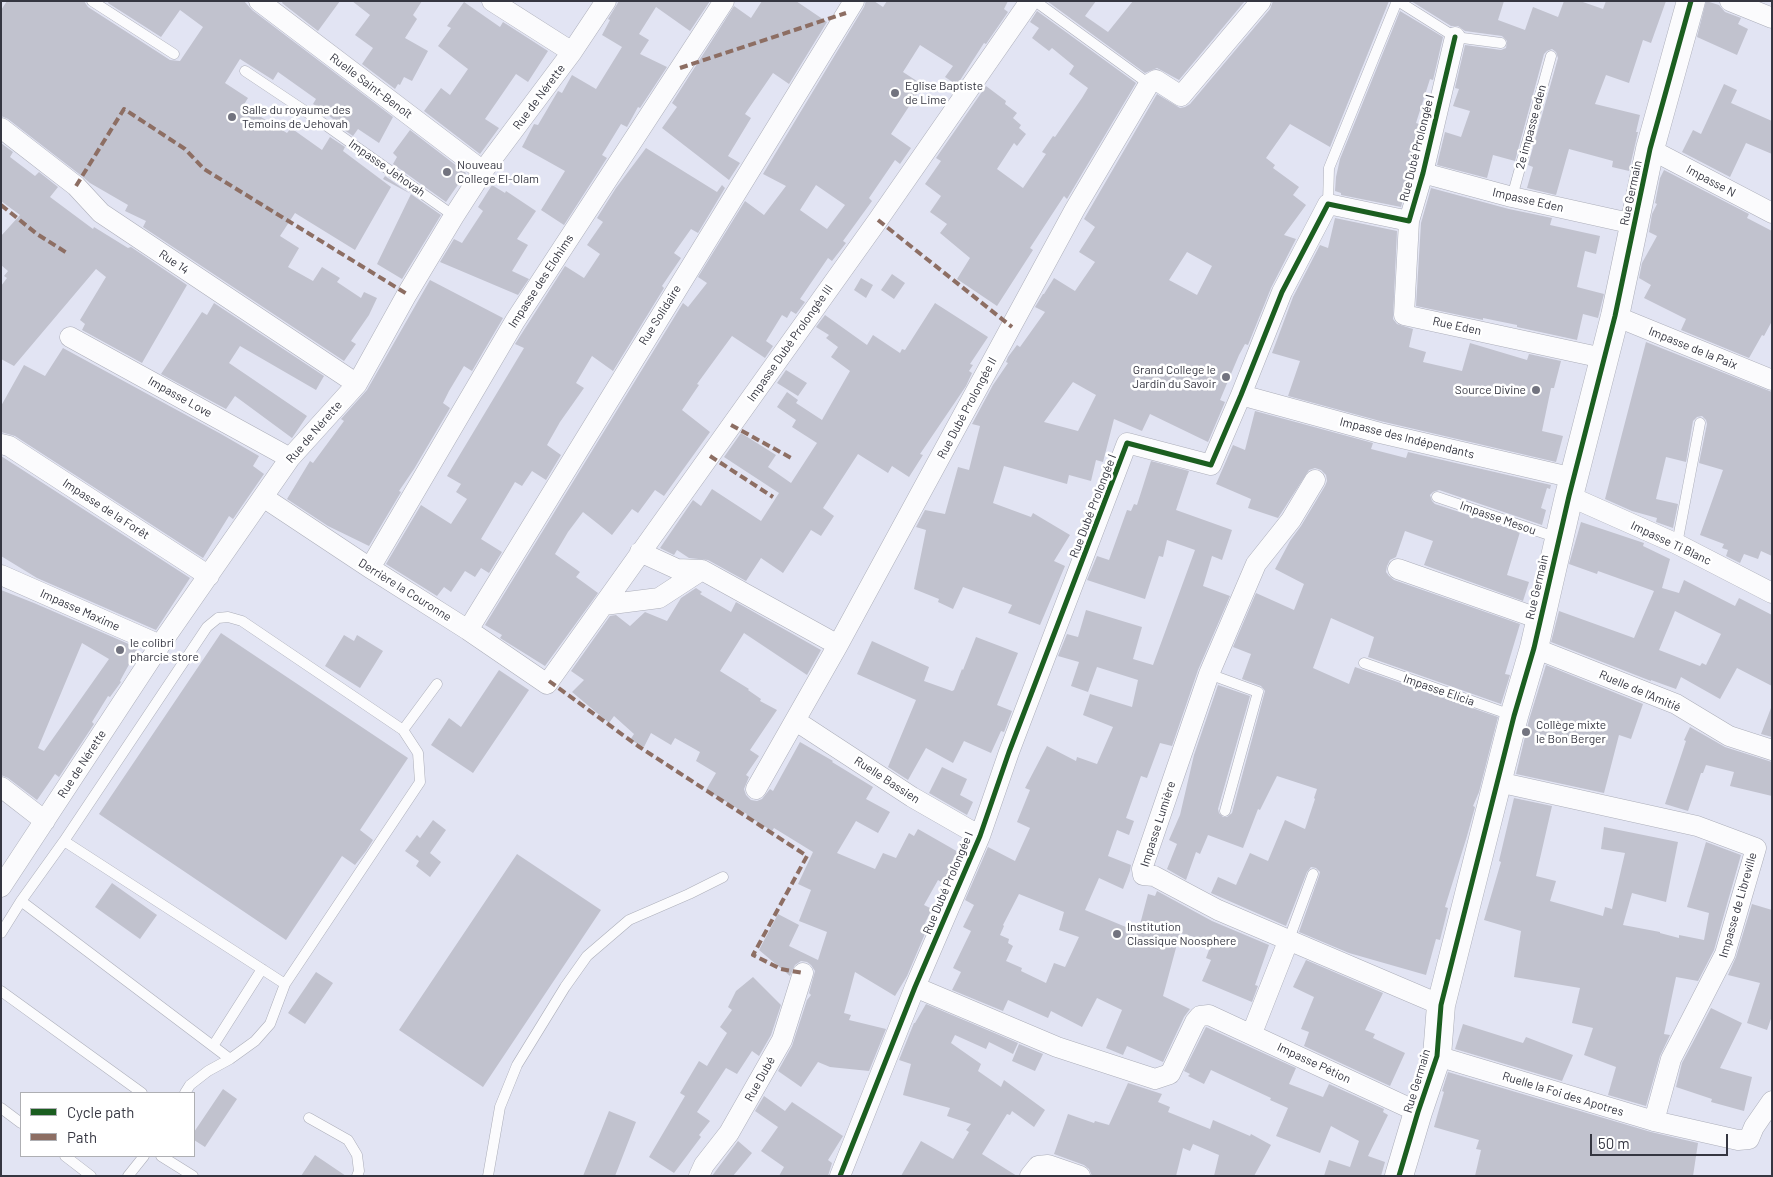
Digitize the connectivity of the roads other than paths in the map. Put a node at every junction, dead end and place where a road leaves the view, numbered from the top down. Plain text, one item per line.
1 (92, 1) edge
2 (259, 1) edge
3 (492, 1) edge
4 (606, 1) edge
5 (724, 1) edge
6 (854, 1) edge
7 (1030, 1) edge
8 (1035, 1) edge
9 (1261, 1) edge
10 (1397, 1) edge
11 (1691, 1) edge
12 (1730, 1) edge
13 (1772, 18) edge
14 (1455, 38) junction
15 (1501, 43) dead end
16 (572, 52) junction
17 (174, 54) dead end
18 (1550, 56) dead end
19 (245, 72) dead end
20 (1149, 84) junction
21 (1, 128) edge
22 (1650, 149) junction
23 (483, 172) junction
24 (1423, 173) junction
25 (1512, 197) junction
26 (1328, 204) junction
27 (1772, 213) edge
28 (454, 216) junction
29 (1409, 221) junction
30 (1634, 224) junction
31 (1615, 316) junction
32 (70, 337) dead end
33 (1603, 358) junction
34 (1772, 380) edge
35 (357, 384) junction
36 (1241, 395) junction
37 (1700, 422) dead end
38 (1, 444) edge
39 (290, 458) junction
40 (1315, 480) dead end
41 (1572, 487) junction
42 (263, 497) junction
43 (1437, 497) dead end
44 (1559, 538) junction
45 (1677, 544) junction
46 (640, 552) junction
47 (370, 568) junction
48 (1398, 569) dead end
49 (702, 570) junction
50 (1, 575) edge
51 (209, 576) junction
52 (1772, 593) edge
53 (604, 604) junction
54 (1540, 619) junction
55 (468, 630) junction
56 (160, 645) junction
57 (838, 645) junction
58 (1534, 648) junction
59 (1364, 663) dead end
60 (1209, 674) junction
61 (436, 684) dead end
62 (547, 684) joint
63 (1514, 716) junction
64 (796, 721) junction
65 (403, 730) junction
66 (1772, 750) edge
67 (1498, 782) junction
68 (1, 787) edge
69 (756, 789) dead end
70 (1225, 811) dead end
71 (45, 821) junction
72 (980, 836) junction
73 (64, 841) junction
74 (1313, 874) dead end
75 (723, 876) dead end
76 (1, 887) edge
77 (21, 900) junction
78 (1, 934) edge
79 (1288, 939) junction
80 (262, 969) junction
81 (803, 973) dead end
82 (285, 984) junction
83 (915, 987) junction
84 (1, 991) edge
85 (1442, 1004) junction
86 (1252, 1033) junction
87 (213, 1046) junction
88 (1437, 1056) junction
89 (230, 1059) junction
90 (141, 1092) edge
91 (186, 1092) edge
92 (1772, 1100) edge
93 (1, 1108) edge
94 (1418, 1112) junction
95 (308, 1118) dead end
96 (1654, 1121) junction
97 (20, 1122) edge
98 (66, 1157) edge
99 (143, 1157) edge
100 (163, 1157) edge
101 (92, 1176) edge
102 (128, 1176) edge
103 (192, 1176) edge
104 (357, 1176) edge
105 (488, 1176) edge
106 (699, 1176) edge
107 (840, 1176) edge
108 (1030, 1176) edge
109 (1080, 1176) edge
110 (1399, 1176) edge

1 - 17 lane
2 - 23 street, Ruelle Saint-Benoît
3 - 16 street
4 - 16 street, Rue de Nérette
5 - 47 street, Impasse des Elohims
6 - 55 street, Rue Solidaire
7 - 46 street, Impasse Dubé Prolongée III
8 - 20 lane
9 - 20 street
10 - 14 lane
10 - 26 lane
11 - 22 street, Rue Germain
12 - 13 street
14 - 15 lane
14 - 24 street, Rue Dubé Prolongée I
16 - 23 street, Rue de Nérette
18 - 25 lane, 2e impasse eden
19 - 28 lane, Impasse Jehovah
20 - 57 street, Rue Dubé Prolongée II
21 - 35 street, Rue 14
22 - 27 street, Impasse N
22 - 30 street, Rue Germain
23 - 28 street, Rue de Nérette
24 - 25 street, Impasse Eden
24 - 29 street, Rue Dubé Prolongée I
25 - 30 street, Impasse Eden
26 - 29 street, Rue Dubé Prolongée I
26 - 36 street, Rue Dubé Prolongée I
28 - 35 street, Rue de Nérette
29 - 33 street, Rue Eden
30 - 31 street, Rue Germain
31 - 33 street, Rue Germain
31 - 34 street, Impasse de la Paix
32 - 39 street, Impasse Love
33 - 41 street, Rue Germain
35 - 39 street, Rue de Nérette
36 - 41 street, Impasse des Indépendants
36 - 72 street, Rue Dubé Prolongée I
37 - 45 lane
38 - 51 street, Impasse de la Forêt
39 - 42 street, Rue de Nérette
40 - 60 street, Impasse Lumière
41 - 44 street, Rue Germain
41 - 45 street, Impasse Ti Blanc
42 - 47 street, Derrière la Couronne
42 - 51 street, Rue de Nérette
43 - 44 lane, Impasse Mesou
44 - 54 street, Rue Germain
45 - 52 street, Impasse Ti Blanc
46 - 49 street
46 - 53 street, Impasse Dubé Prolongée III
47 - 55 street, Derrière la Couronne
48 - 54 street
49 - 53 street
49 - 57 street
50 - 56 street, Impasse Maxime
51 - 56 street, Rue de Nérette
53 - 62 street, Impasse Dubé Prolongée III
54 - 58 street, Rue Germain
55 - 62 street, Derrière la Couronne
56 - 71 street, Rue de Nérette
57 - 64 street, Rue Dubé Prolongée II
58 - 63 street, Rue Germain
58 - 66 street, Ruelle de l'Amitié
59 - 63 lane, Impasse Elicia
60 - 70 lane
60 - 79 street, Impasse Lumière
61 - 65 lane
63 - 67 street, Rue Germain
64 - 69 street, Rue Dubé Prolongée II
64 - 72 street, Ruelle Bassien
65 - 73 lane
65 - 82 lane
67 - 85 street, Rue Germain
67 - 96 street, Impasse de Libreville
68 - 71 street
71 - 76 street, Rue de Nérette
72 - 83 street, Rue Dubé Prolongée I
73 - 77 lane
73 - 80 lane
74 - 79 lane
75 - 105 lane
77 - 78 lane
77 - 87 lane
79 - 85 street, Impasse Lumière
79 - 86 street
80 - 82 lane
80 - 87 lane
81 - 106 street, Rue Dubé
82 - 89 lane
83 - 86 street, Impasse Pétion
83 - 107 street, Rue Dubé Prolongée I
84 - 90 lane
85 - 88 street, Rue Germain
86 - 94 street, Impasse Pétion
87 - 89 lane
88 - 94 street, Rue Germain
88 - 96 street, Ruelle la Foi des Apotres
89 - 91 lane
92 - 96 street, Ruelle la Foi des Apotres
93 - 97 lane
94 - 110 street, Rue Germain
95 - 104 lane
98 - 101 lane
99 - 102 lane
100 - 103 lane
108 - 109 street

